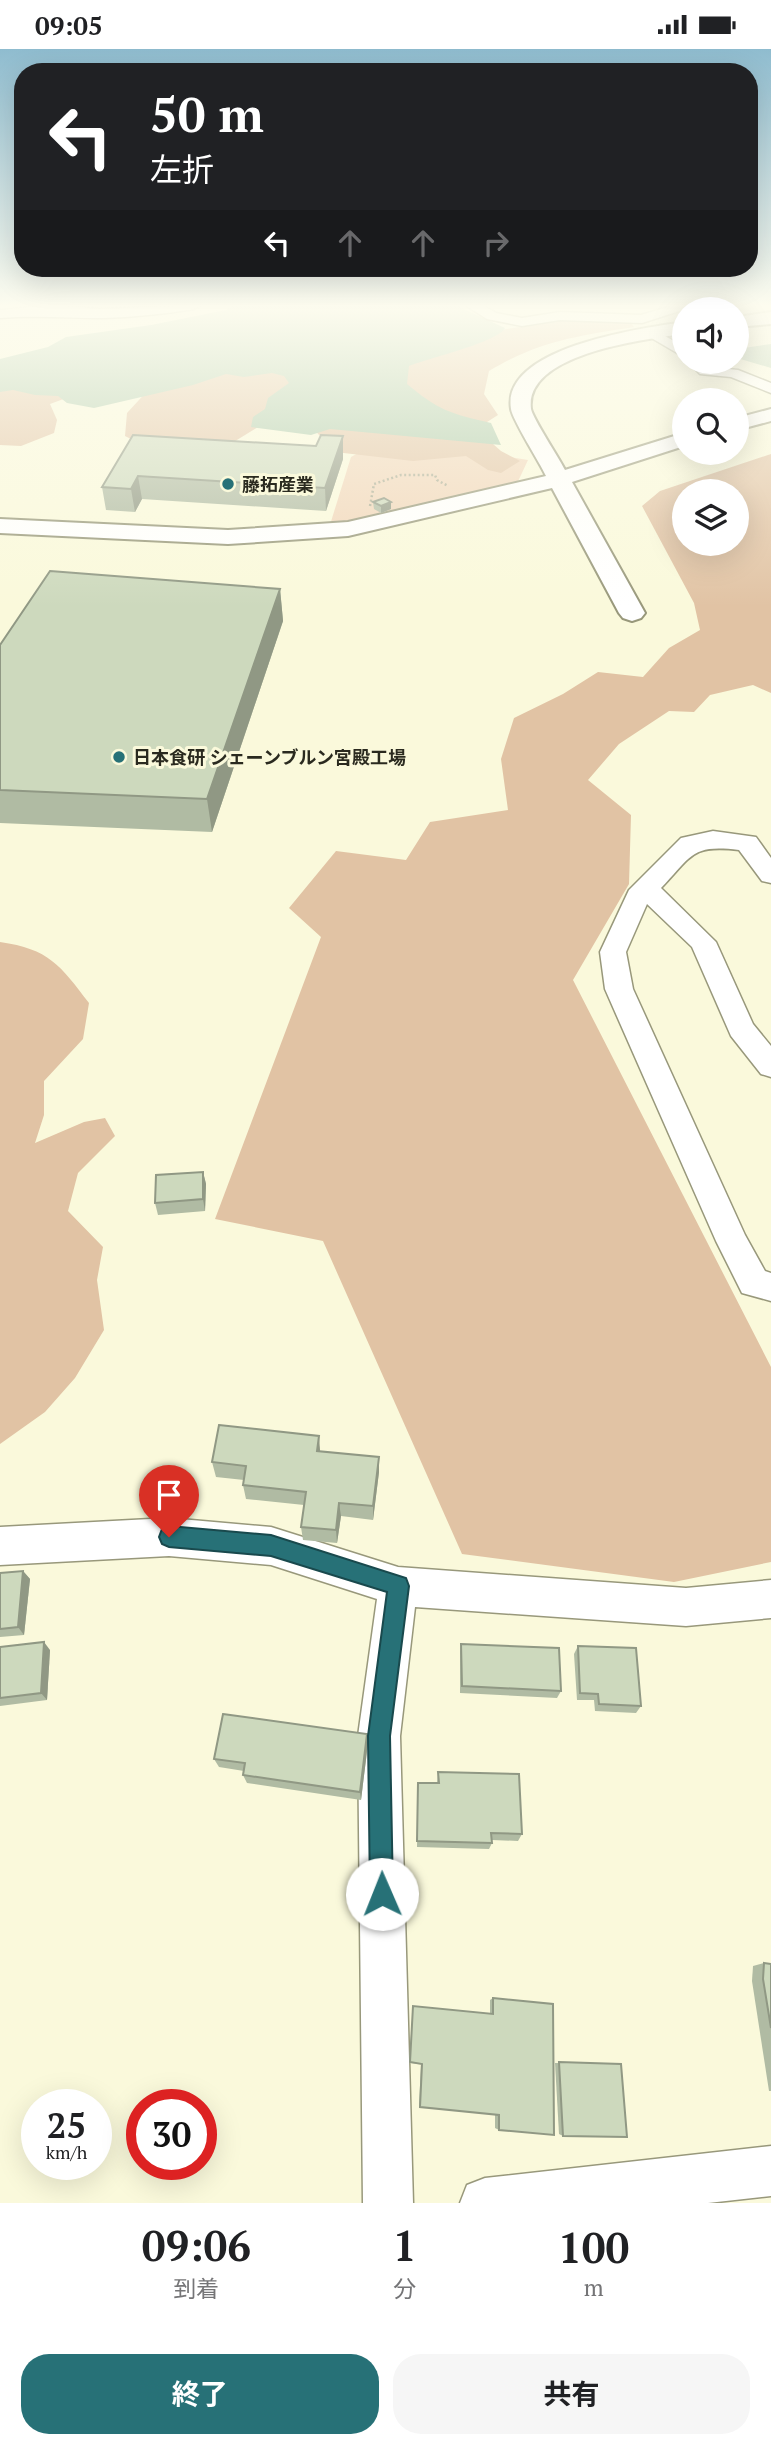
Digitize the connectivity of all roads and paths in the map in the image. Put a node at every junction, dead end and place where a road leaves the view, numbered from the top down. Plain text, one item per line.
1 (522, 406) edge
2 (771, 415) edge
3 (749, 421) edge
4 (672, 443) edge
5 (435, 475) dead end
6 (560, 479) junction
7 (370, 525) junction
8 (0, 526) edge
9 (0, 543) edge
10 (632, 613) dead end
11 (771, 875) edge
12 (646, 888) junction
13 (771, 1066) edge
14 (771, 1287) edge
15 (0, 1546) edge
16 (398, 1586) junction
17 (771, 1599) edge
18 (771, 2171) edge
19 (388, 2203) edge
20 (485, 2203) edge

1 - 6 street
2 - 3 street
4 - 6 street
5 - 7 path
6 - 7 street
6 - 9 street
6 - 10 street
7 - 8 street
11 - 12 street
12 - 13 street
12 - 14 street
15 - 16 street
16 - 17 street
16 - 19 street
18 - 20 street

